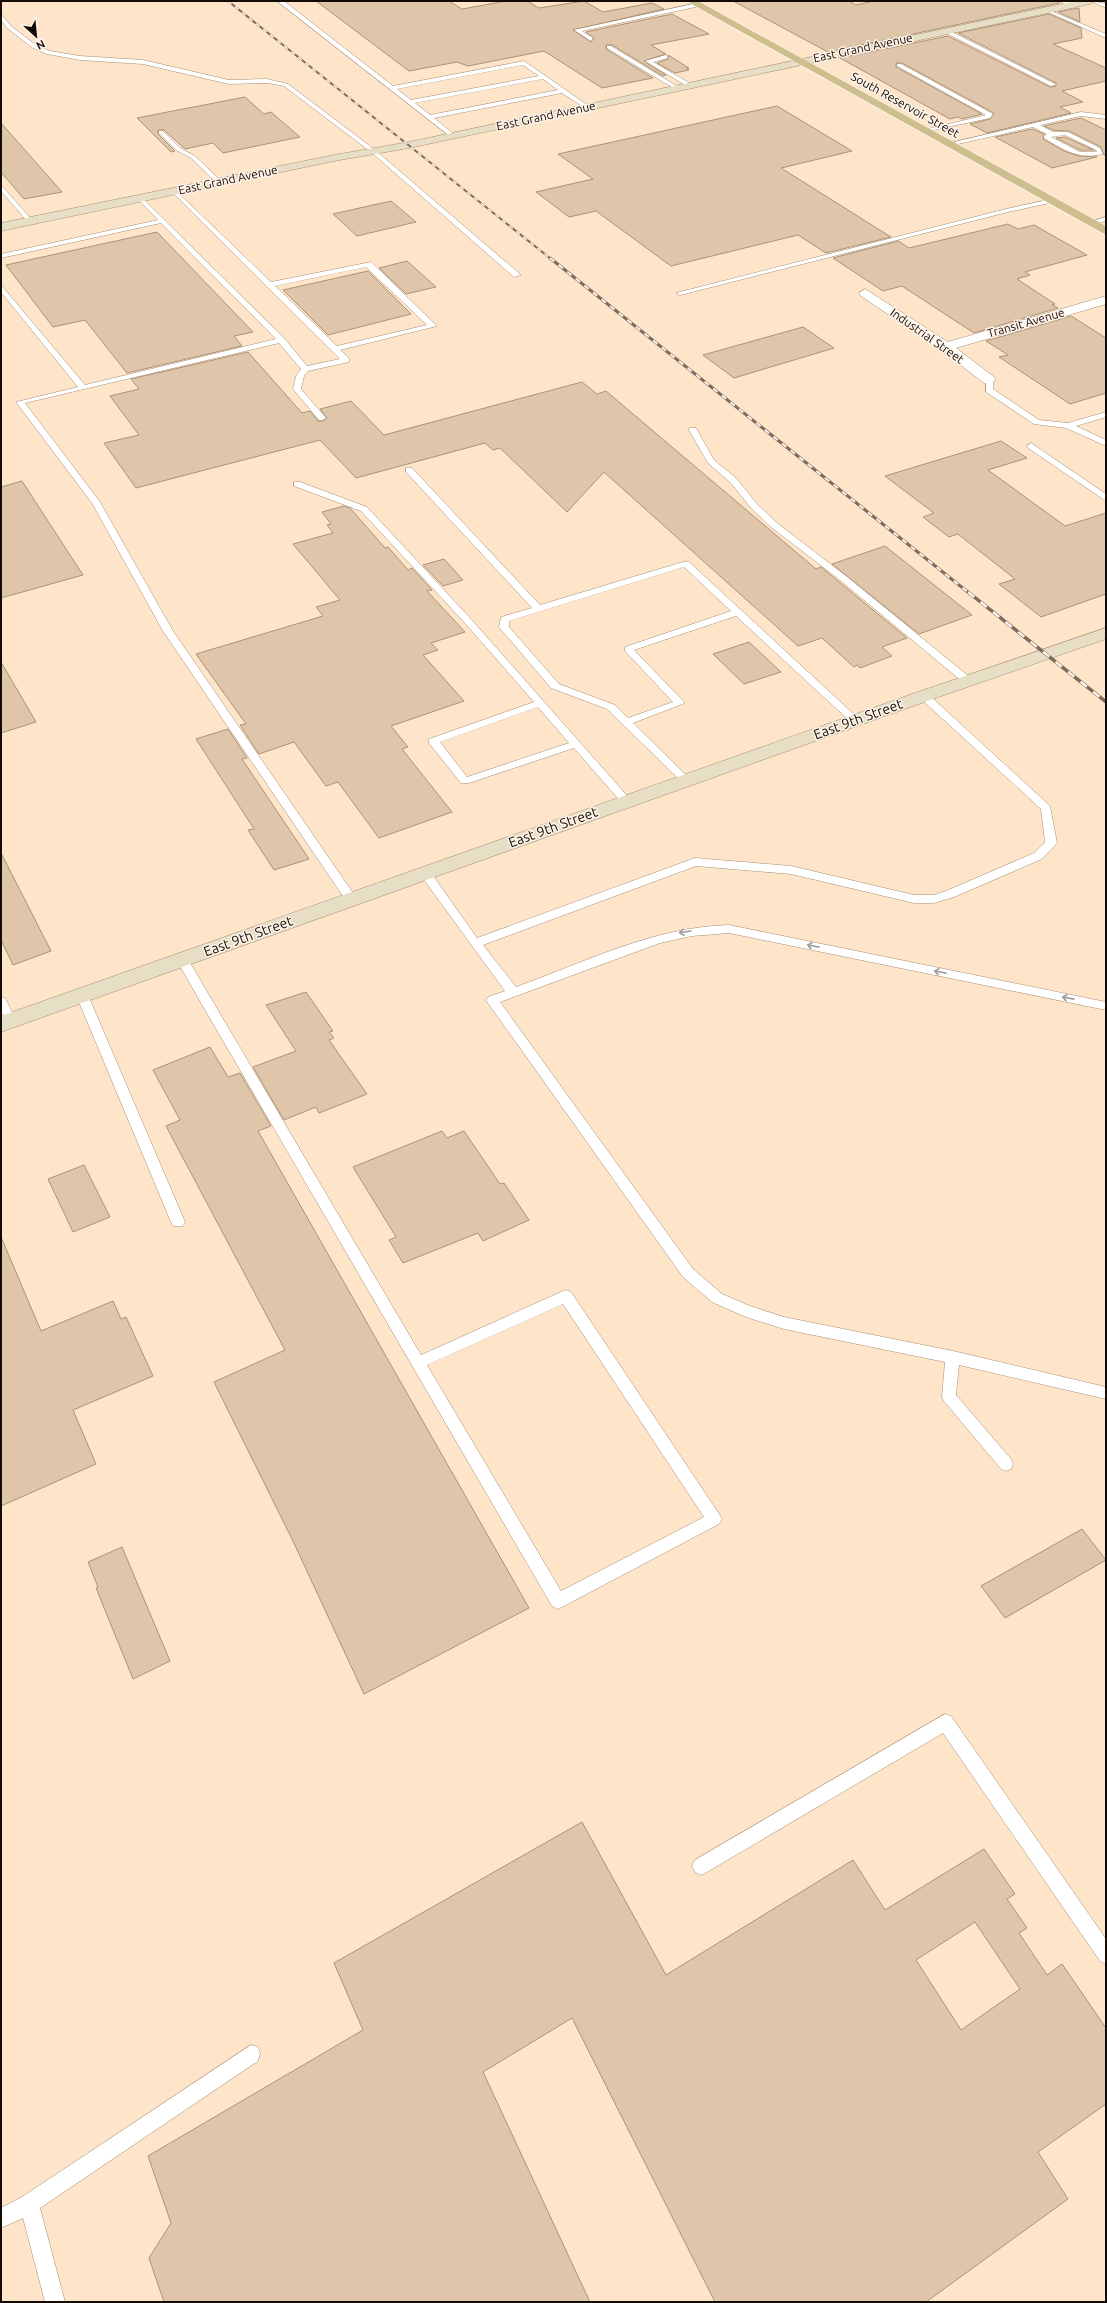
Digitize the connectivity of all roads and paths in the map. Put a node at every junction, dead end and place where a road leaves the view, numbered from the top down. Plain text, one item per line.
1 (280, 1) edge
2 (1090, 1) edge
3 (1095, 1) edge
4 (695, 3) edge
5 (1068, 3) edge
6 (1106, 6) edge
7 (1048, 10) junction
8 (1, 16) edge
9 (946, 31) junction
10 (1106, 36) edge
11 (591, 39) dead end
12 (609, 47) dead end
13 (666, 57) dead end
14 (800, 61) junction
15 (899, 65) dead end
16 (543, 77) junction
17 (689, 85) junction
18 (1053, 85) dead end
19 (392, 88) junction
20 (677, 88) junction
21 (562, 91) junction
22 (410, 102) junction
23 (587, 107) junction
24 (430, 117) junction
25 (1106, 117) edge
26 (1034, 125) junction
27 (926, 131) junction
28 (161, 132) dead end
29 (1052, 134) junction
30 (453, 136) junction
31 (949, 144) junction
32 (373, 151) junction
33 (219, 182) junction
34 (1, 187) edge
35 (174, 191) junction
36 (140, 198) junction
37 (1052, 201) junction
38 (1106, 219) edge
39 (30, 221) junction
40 (163, 221) junction
41 (1090, 222) junction
42 (1, 227) edge
43 (1106, 231) edge
44 (1, 256) edge
45 (517, 275) dead end
46 (269, 285) junction
47 (1, 287) edge
48 (680, 293) dead end
49 (865, 294) dead end
50 (1106, 300) edge
51 (281, 340) junction
52 (946, 347) junction
53 (335, 349) junction
54 (305, 369) junction
55 (989, 380) joint
56 (83, 388) junction
57 (1106, 414) edge
58 (322, 418) dead end
59 (1068, 426) junction
60 (693, 430) dead end
61 (1106, 443) edge
62 (1031, 446) dead end
63 (409, 470) dead end
64 (297, 484) dead end
65 (1106, 498) edge
66 (538, 609) junction
67 (738, 612) junction
68 (1106, 633) edge
69 (968, 681) junction
70 (924, 696) junction
71 (541, 703) junction
72 (855, 720) junction
73 (626, 722) junction
74 (576, 744) junction
75 (686, 780) junction
76 (626, 802) junction
77 (425, 873) junction
78 (351, 899) junction
79 (476, 943) junction
80 (182, 960) junction
81 (512, 992) junction
82 (82, 995) junction
83 (1, 1001) edge
84 (1106, 1006) edge
85 (6, 1022) edge
86 (178, 1222) dead end
87 (953, 1357) junction
88 (418, 1363) junction
89 (1106, 1393) edge
90 (1006, 1464) dead end
91 (701, 1866) dead end
92 (1106, 1955) edge
93 (251, 2054) dead end
94 (29, 2204) junction
95 (1, 2218) edge
96 (55, 2302) edge

1 - 19 lane
2 - 5 street, East Grand Avenue
3 - 6 lane
4 - 11 lane
4 - 14 main road, South Reservoir Street
5 - 7 street, East Grand Avenue
7 - 9 street, East Grand Avenue
7 - 10 lane
8 - 32 lane
9 - 14 street, East Grand Avenue
9 - 18 lane
12 - 20 lane
13 - 17 lane
14 - 17 street, East Grand Avenue
14 - 27 main road, South Reservoir Street
15 - 27 lane
16 - 19 lane
16 - 21 lane
16 - 22 lane
17 - 20 street, East Grand Avenue
19 - 22 lane
20 - 23 street, East Grand Avenue
21 - 23 lane
21 - 24 lane
22 - 24 lane
23 - 30 street, East Grand Avenue
24 - 30 lane
25 - 26 lane
26 - 29 lane
26 - 31 lane
27 - 31 main road, South Reservoir Street
28 - 33 lane
29 - 29 lane
30 - 32 street, East Grand Avenue
31 - 37 main road, South Reservoir Street
32 - 33 street, East Grand Avenue
32 - 45 lane
33 - 35 street, East Grand Avenue
34 - 39 lane
35 - 36 street, East Grand Avenue
35 - 46 lane
36 - 39 street, East Grand Avenue
36 - 40 lane
37 - 41 main road, South Reservoir Street
37 - 48 lane
38 - 41 lane
39 - 42 street, East Grand Avenue
40 - 44 lane
40 - 51 lane
41 - 43 main road, South Reservoir Street
46 - 53 lane
46 - 53 lane
47 - 56 lane
49 - 52 street, Industrial Street
50 - 52 street, Transit Avenue
51 - 54 lane
51 - 56 lane
52 - 55 street, Industrial Street
53 - 54 lane
54 - 58 lane
55 - 59 lane
56 - 78 lane
57 - 59 lane
59 - 61 lane
60 - 69 lane
62 - 65 lane
63 - 66 lane
64 - 71 lane
66 - 67 lane
66 - 73 lane
67 - 72 lane
67 - 73 lane
68 - 69 street, East 9th Street
69 - 70 street, East 9th Street
70 - 72 street, East 9th Street
70 - 79 lane
71 - 74 lane
71 - 74 lane
72 - 75 street, East 9th Street
73 - 75 lane
74 - 76 lane
75 - 76 street, East 9th Street
76 - 77 street, East 9th Street
77 - 78 street, East 9th Street
77 - 79 lane
78 - 80 street, East 9th Street
79 - 81 lane
80 - 82 street, East 9th Street
80 - 88 lane
84 -> 81 lane
81 - 87 lane
82 - 85 street, East 9th Street
82 - 86 lane
83 - 85 lane
87 - 89 lane
87 - 90 lane
88 - 88 lane
91 - 92 lane
93 - 94 lane
94 - 95 lane
94 - 96 lane

